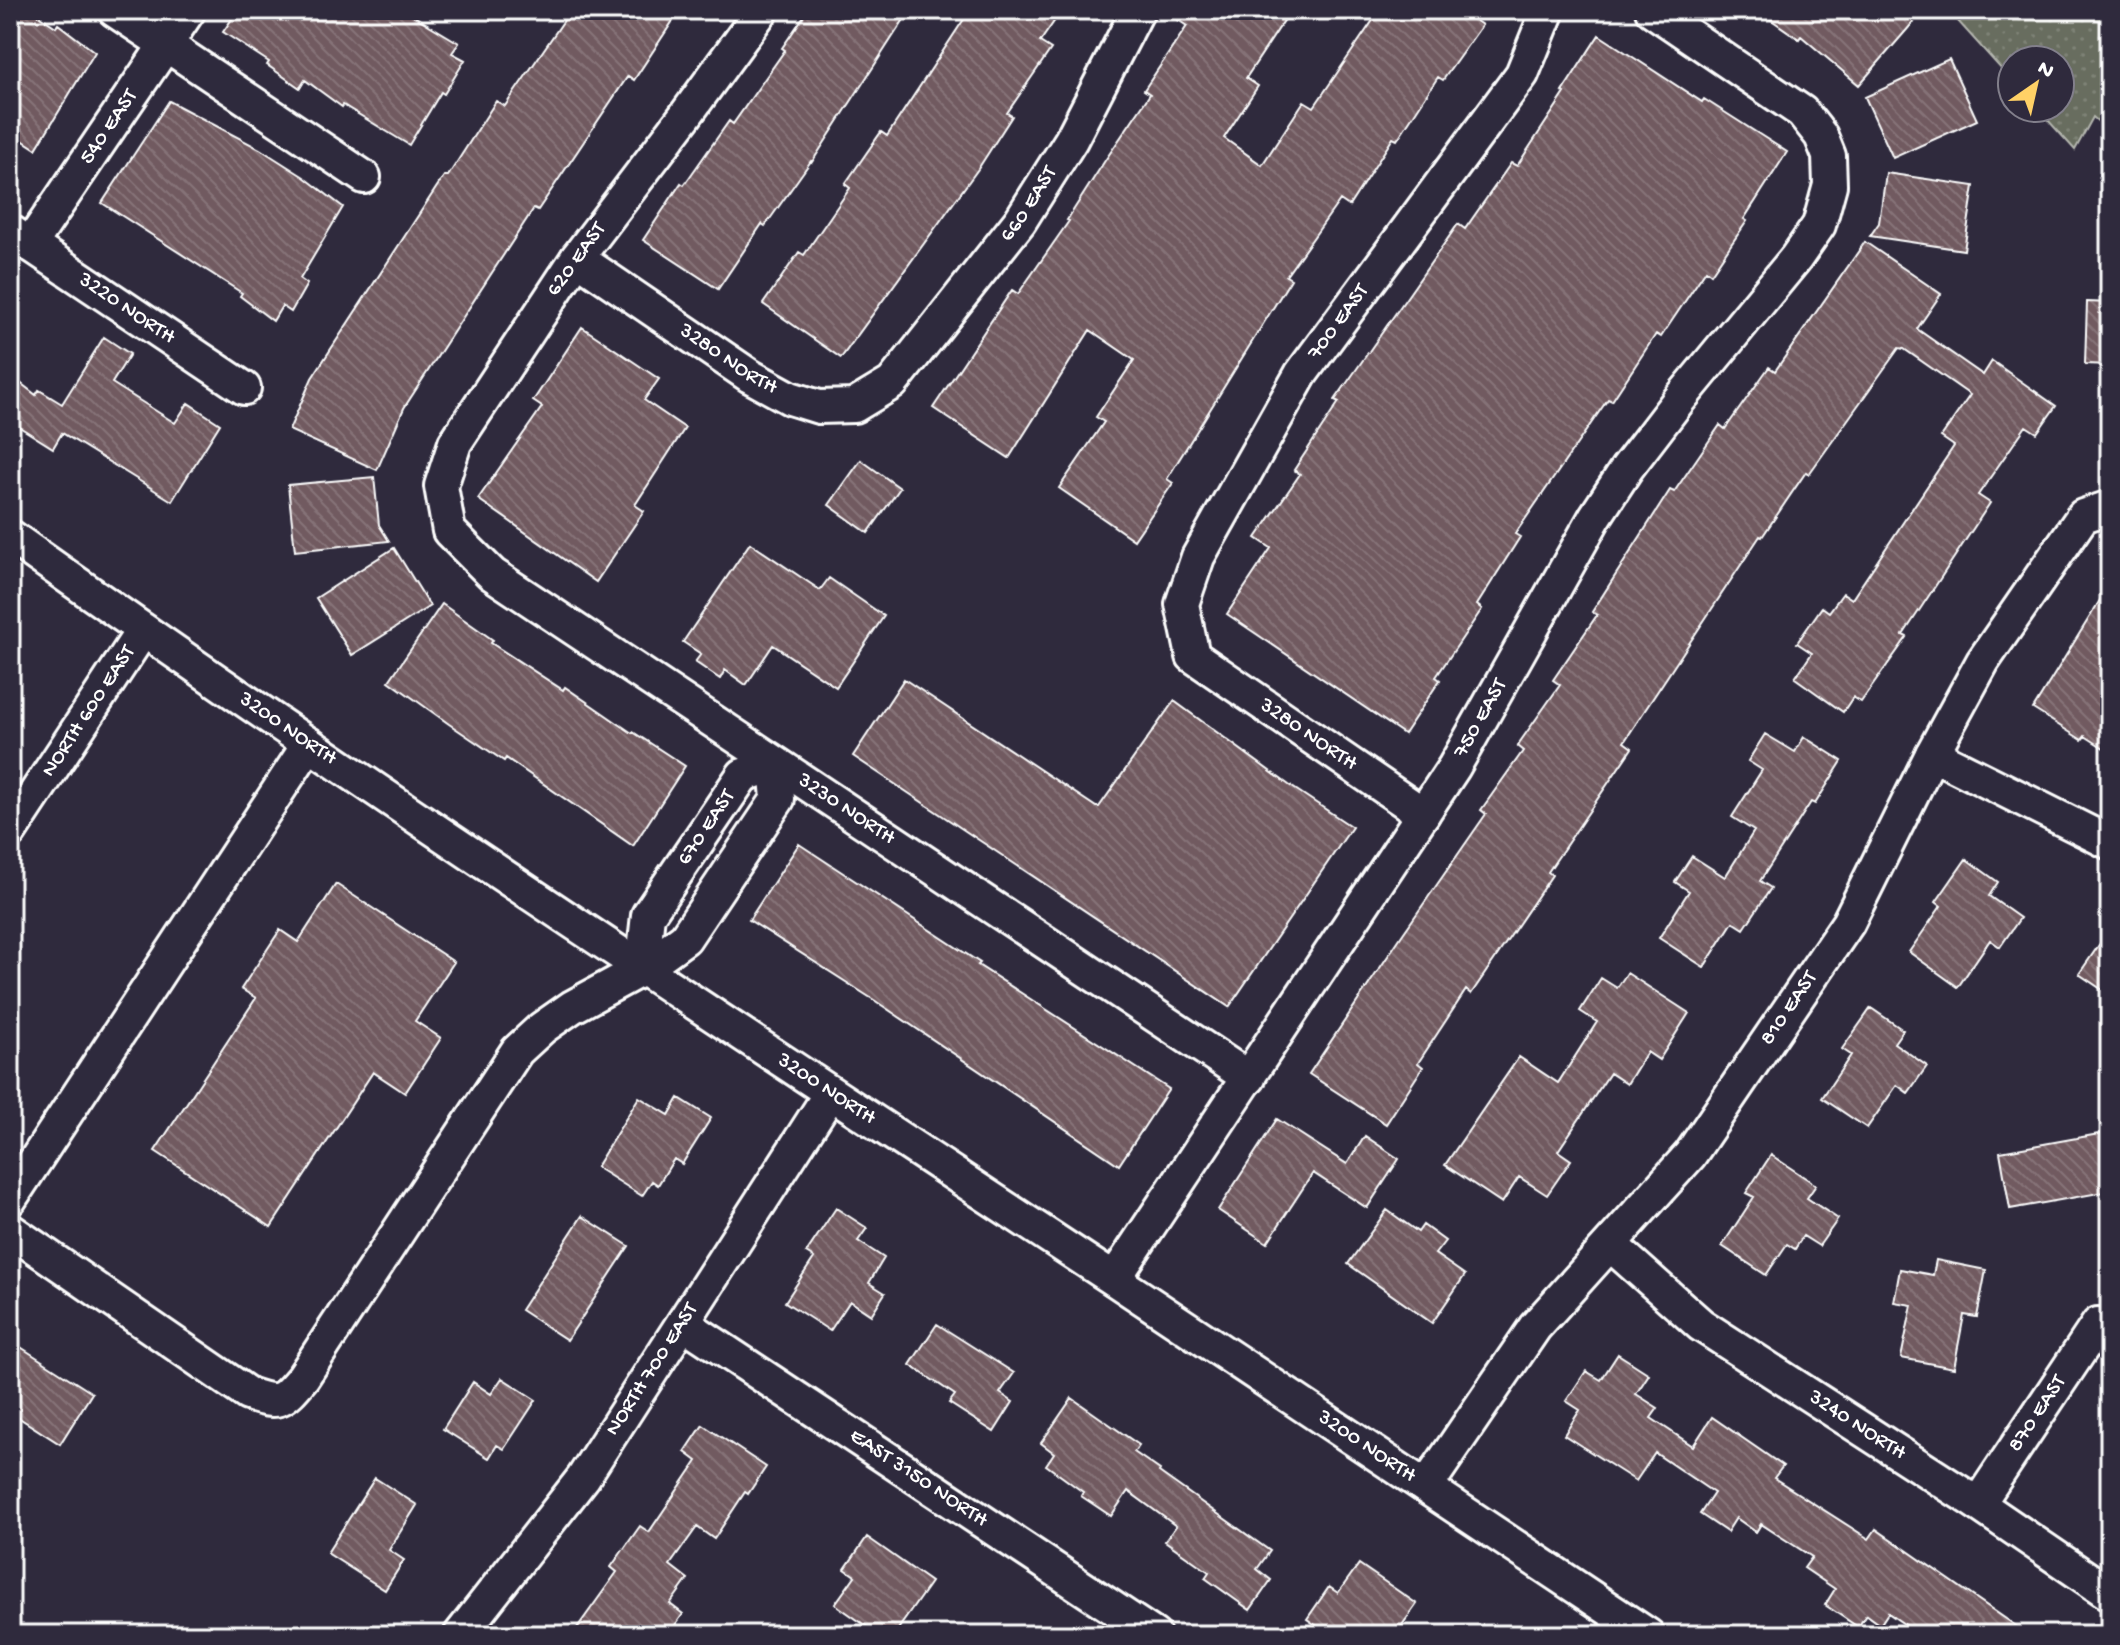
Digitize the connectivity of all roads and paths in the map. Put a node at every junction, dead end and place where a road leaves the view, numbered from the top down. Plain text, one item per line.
1 (114, 10) edge
2 (189, 10) edge
3 (762, 10) edge
4 (1138, 10) edge
5 (1548, 10) edge
6 (1652, 10) edge
7 (165, 44) junction
8 (364, 177) dead end
9 (20, 238) edge
10 (577, 258) junction
11 (892, 383) joint
12 (244, 388) dead end
13 (2110, 507) edge
14 (449, 531) joint
15 (10, 536) edge
16 (143, 630) junction
17 (1193, 656) joint
18 (309, 744) junction
19 (1932, 754) junction
20 (775, 765) junction
21 (1423, 814) junction
22 (10, 832) edge
23 (2110, 843) edge
24 (642, 969) junction
25 (1249, 1078) junction
26 (830, 1094) junction
27 (10, 1199) edge
28 (10, 1230) edge
29 (1611, 1245) junction
30 (1114, 1279) junction
31 (683, 1323) junction
32 (2098, 1324) dead end
33 (1426, 1487) junction
34 (1978, 1504) junction
35 (2110, 1594) edge
36 (460, 1635) edge
37 (1154, 1635) edge
38 (1648, 1635) edge

1 - 7 street
2 - 7 street, 540 EAST
3 - 10 street, 620 EAST
4 - 11 street, 660 EAST
5 - 17 street, 700 EAST
6 - 21 street, 750 EAST
7 - 8 street
7 - 9 street, 540 EAST
9 - 12 street, 3220 NORTH
10 - 11 street, 3280 NORTH
10 - 14 street, 620 EAST
13 - 19 street, 810 EAST
14 - 20 street, 3230 NORTH
15 - 16 street, 3200 NORTH
16 - 18 street, 3200 NORTH
16 - 22 street, NORTH 600 EAST
17 - 21 street, 3280 NORTH
18 - 24 street, 3200 NORTH
18 - 27 street
19 - 23 street
19 - 29 street, 810 EAST
20 - 24 street, 670 EAST
20 - 24 street, 670 EAST
20 - 25 street, 3230 NORTH
21 - 25 street, 750 EAST
24 - 26 street, 3200 NORTH
24 - 28 street
25 - 30 street, 750 EAST
26 - 30 street, 3200 NORTH
26 - 31 street, NORTH 700 EAST
29 - 33 street, 810 EAST
29 - 34 street, 3240 NORTH
30 - 33 street, 3200 NORTH
31 - 36 street, NORTH 700 EAST
31 - 37 street, EAST 3150 NORTH
32 - 34 street, 870 EAST
33 - 38 street, 3200 NORTH
34 - 35 street, 3240 NORTH

